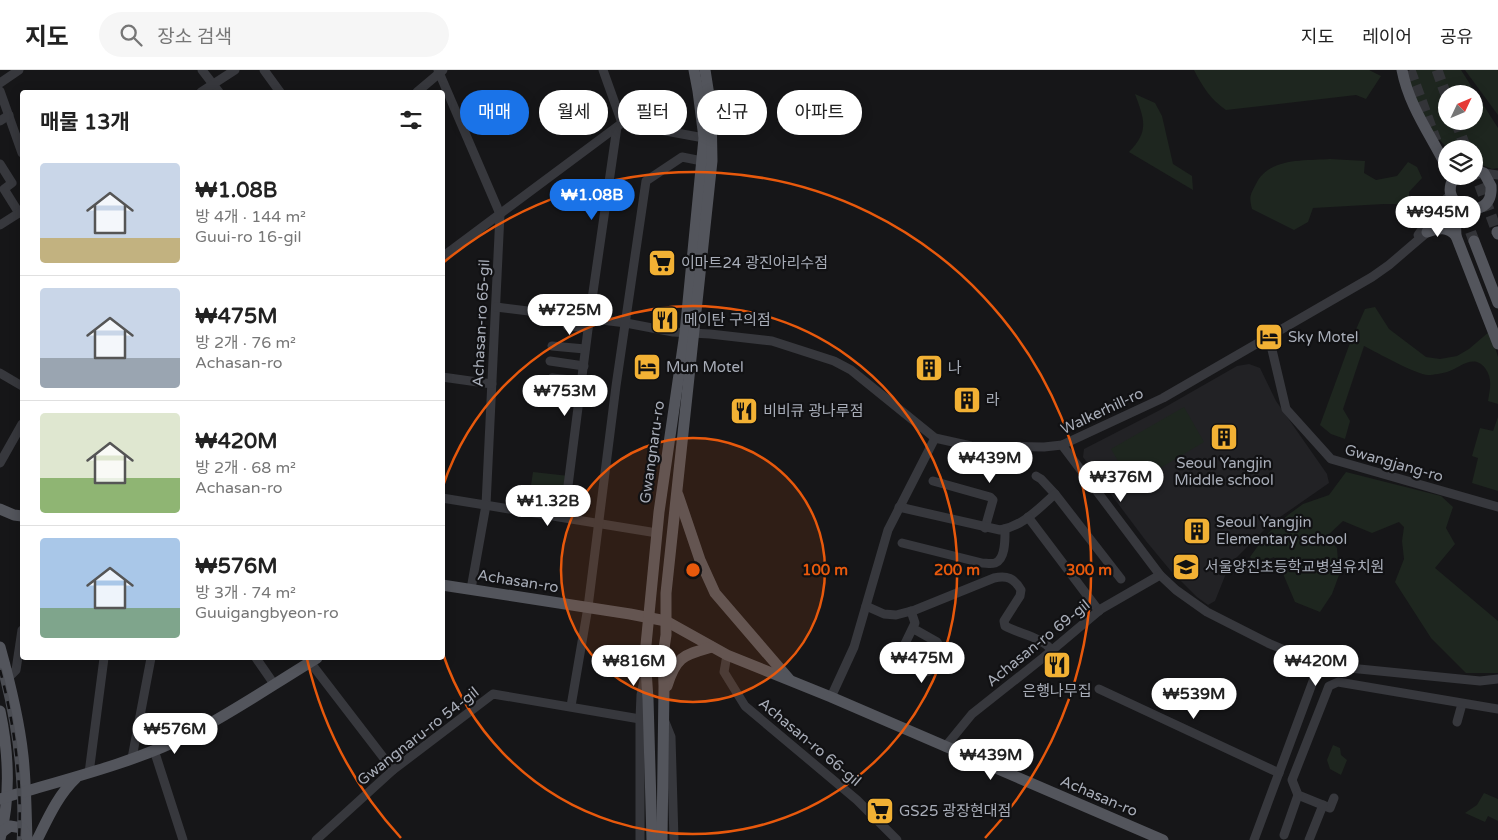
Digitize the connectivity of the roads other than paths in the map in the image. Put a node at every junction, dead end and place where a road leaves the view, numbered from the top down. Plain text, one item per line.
1 (19, 70) edge
2 (202, 70) edge
3 (235, 70) edge
4 (264, 70) edge
5 (603, 70) edge
6 (694, 70) edge
7 (705, 70) edge
8 (1402, 70) edge
9 (440, 71) edge
10 (0, 83) edge
11 (213, 84) junction
12 (204, 90) edge
13 (218, 90) edge
14 (279, 90) edge
15 (419, 90) edge
16 (0, 91) edge
17 (9, 115) junction
18 (618, 119) edge
19 (0, 121) edge
20 (618, 126) edge
21 (618, 135) edge
22 (685, 135) edge
23 (704, 138) junction
24 (1430, 138) junction
25 (1438, 146) edge
26 (20, 147) edge
27 (1438, 152) edge
28 (702, 161) junction
29 (0, 164) edge
30 (1491, 183) edge
31 (1453, 191) edge
32 (20, 211) edge
33 (20, 213) edge
34 (500, 214) junction
35 (0, 225) edge
36 (1428, 232) junction
37 (1456, 236) junction
38 (1474, 241) tunnel mouth
39 (445, 255) edge
40 (1400, 256) junction
41 (1498, 303) edge
42 (496, 306) junction
43 (626, 323) junction
44 (589, 324) junction
45 (689, 334) junction
46 (1269, 337) junction
47 (1498, 344) edge
48 (552, 346) dead end
49 (586, 349) junction
50 (550, 361) dead end
51 (584, 366) junction
52 (0, 373) edge
53 (445, 377) edge
54 (552, 378) dead end
55 (582, 381) junction
56 (492, 384) junction
57 (20, 385) edge
58 (20, 428) edge
59 (934, 438) junction
60 (1062, 445) junction
61 (0, 463) edge
62 (1036, 476) dead end
63 (933, 482) dead end
64 (676, 490) junction
65 (1055, 494) junction
66 (445, 498) edge
67 (486, 505) junction
68 (899, 507) junction
69 (1498, 507) edge
70 (0, 509) edge
71 (20, 516) edge
72 (564, 517) junction
73 (1028, 517) junction
74 (600, 523) junction
75 (985, 528) junction
76 (1006, 529) junction
77 (657, 533) junction
78 (902, 543) dead end
79 (1160, 575) junction
80 (1121, 579) dead end
81 (445, 585) edge
82 (466, 588) junction
83 (445, 592) edge
84 (866, 606) junction
85 (588, 607) junction
86 (911, 611) junction
87 (1099, 611) junction
88 (648, 617) junction
89 (666, 622) junction
90 (914, 628) junction
91 (20, 643) edge
92 (0, 647) edge
93 (712, 647) junction
94 (1052, 650) junction
95 (727, 655) junction
96 (104, 660) edge
97 (151, 660) edge
98 (257, 660) edge
99 (313, 660) edge
100 (1318, 665) junction
101 (645, 672) junction
102 (9, 677) junction
103 (1498, 679) edge
104 (792, 682) junction
105 (274, 684) junction
106 (1099, 689) dead end
107 (831, 697) junction
108 (663, 700) junction
109 (1462, 704) junction
110 (571, 706) junction
111 (1498, 709) edge
112 (0, 711) edge
113 (662, 716) junction
114 (640, 719) junction
115 (1457, 722) dead end
116 (944, 747) junction
117 (154, 750) junction
118 (132, 758) junction
119 (393, 770) junction
120 (89, 773) junction
121 (1279, 773) junction
122 (77, 777) junction
123 (26, 792) junction
124 (1298, 795) junction
125 (4, 798) edge
126 (1334, 798) dead end
127 (1323, 805) junction
128 (1, 835) edge
129 (1284, 835) dead end
130 (30, 839) edge
131 (183, 840) edge
132 (316, 840) edge
133 (640, 840) edge
134 (652, 840) edge
135 (662, 840) edge
136 (674, 840) edge
137 (897, 840) edge
138 (1163, 840) edge
139 (1254, 840) edge
140 (1309, 840) edge

1 - 10 street
2 - 11 street
3 - 11 street
4 - 14 street
5 - 18 street
6 - 23 main road, Gwangnaru-ro
7 - 45 main road, Gwangnaru-ro
8 - 24 main road
9 - 15 street
9 - 34 street, Achasan-ro 65-gil
11 - 12 street
11 - 13 street
16 - 17 street
17 - 19 street
17 - 26 street
20 - 34 street
21 - 44 street
22 - 23 street
23 - 28 main road, Gwangnaru-ro
24 - 25 main road
24 - 27 main road
28 - 43 street
28 - 45 main road, Gwangnaru-ro
29 - 32 street
30 - 31 main road
31 - 36 street, Walkerhill-ro
31 - 37 main road
31 - 40 street, Walkerhill-ro
33 - 35 street
34 - 39 street
34 - 42 street, Achasan-ro 65-gil
36 - 37 main road
36 - 40 street, Walkerhill-ro
37 - 47 main road
38 - 41 main road
40 - 46 street, Walkerhill-ro
42 - 44 street, Walkerhill-ro
42 - 56 street, Achasan-ro 65-gil
43 - 44 street, Walkerhill-ro
43 - 45 street, Walkerhill-ro
43 - 74 street
44 - 49 street
45 - 59 street, Walkerhill-ro
45 - 64 main road, Gwangnaru-ro
45 - 77 main road, Gwangnaru-ro
46 - 60 street, Walkerhill-ro
46 - 69 street, Gwangjang-ro
48 - 49 street
49 - 51 street
50 - 51 street
51 - 55 street
52 - 57 street
53 - 56 street
54 - 55 street
55 - 72 street
56 - 67 street, Achasan-ro 65-gil
58 - 61 street
59 - 60 street, Walkerhill-ro
59 - 68 street
60 - 79 street
62 - 65 street
63 - 75 street
64 - 89 main road, Gwangnaru-ro
64 - 104 main road
65 - 73 street
65 - 80 street
66 - 67 street
67 - 72 street
67 - 82 street, Achasan-ro 65-gil
68 - 75 street
68 - 84 street
70 - 71 main road
72 - 74 street
73 - 76 street
73 - 87 street
74 - 77 street
74 - 85 street
75 - 76 street
76 - 78 street
77 - 88 main road, Gwangnaru-ro
79 - 87 street, Achasan-ro 69-gil
79 - 100 street
81 - 82 main road, Achasan-ro
82 - 83 main road
82 - 85 main road, Achasan-ro
84 - 86 street
84 - 107 street
85 - 88 main road, Achasan-ro
85 - 110 street
86 - 90 street
86 - 94 street
87 - 94 street, Achasan-ro 69-gil
88 - 89 main road, Achasan-ro
88 - 101 main road, Gwangnaru-ro
89 - 93 main road, Achasan-ro
89 - 108 main road, Gwangnaru-ro
90 - 90 street
91 - 102 street
92 - 102 main road
93 - 95 main road, Achasan-ro
93 - 108 main road
94 - 116 street, Achasan-ro 69-gil
95 - 104 main road, Achasan-ro
95 - 137 street, Achasan-ro 66-gil
96 - 120 street
97 - 118 street
98 - 105 street
99 - 105 main road
99 - 119 street
100 - 103 street
100 - 121 street
101 - 114 street
101 - 134 main road, Gwangnaru-ro
102 - 123 main road
104 - 107 main road, Achasan-ro
105 - 117 main road
106 - 121 street
107 - 116 main road, Achasan-ro
108 - 113 main road, Gwangnaru-ro
109 - 111 street
109 - 115 street
109 - 124 street
110 - 114 street, Gwangnaru-ro 54-gil
110 - 119 street, Gwangnaru-ro 54-gil
112 - 125 main road
113 - 135 main road, Gwangnaru-ro
113 - 136 street
114 - 133 street
116 - 138 main road, Achasan-ro
117 - 118 main road
117 - 131 street
118 - 120 main road
119 - 132 street, Gwangnaru-ro 54-gil
120 - 122 main road
121 - 139 street
122 - 123 main road
122 - 130 main road
123 - 125 main road
123 - 130 main road
124 - 127 street
124 - 129 street
125 - 128 main road
126 - 127 street
127 - 140 street
128 - 130 main road

